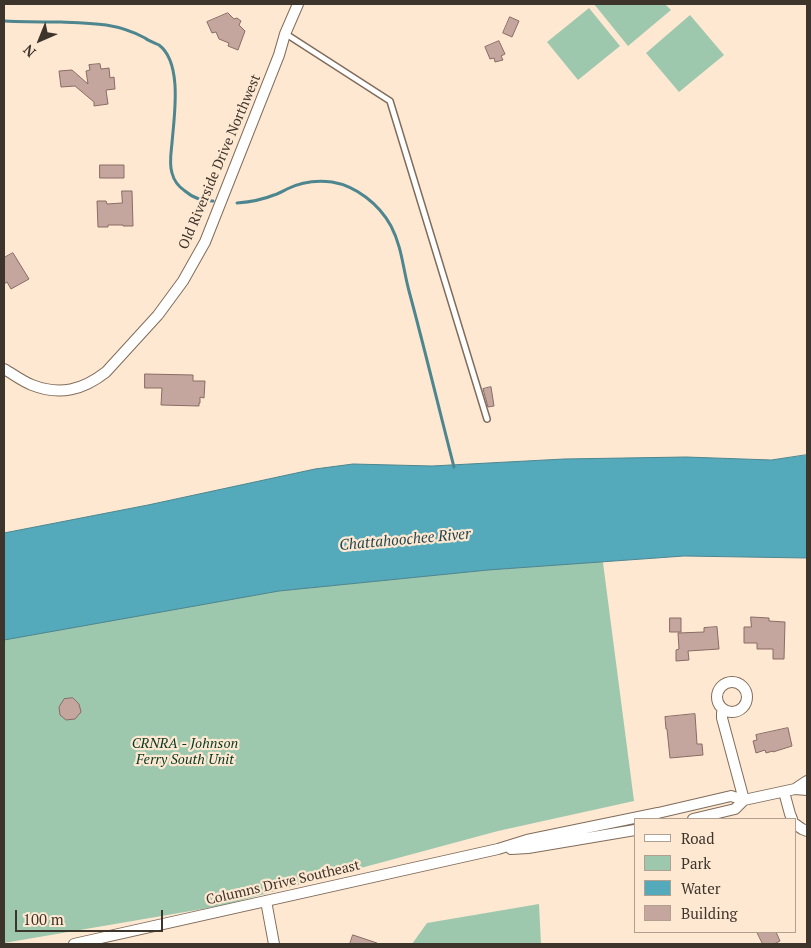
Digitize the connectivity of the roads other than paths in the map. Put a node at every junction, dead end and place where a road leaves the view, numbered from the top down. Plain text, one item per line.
1 (298, 4) edge
2 (285, 34) junction
3 (4, 369) edge
4 (487, 419) dead end
5 (724, 710) dead end
6 (807, 781) edge
7 (795, 789) junction
8 (807, 790) edge
9 (784, 792) junction
10 (744, 800) junction
11 (658, 816) edge
12 (697, 818) edge
13 (792, 818) edge
14 (634, 820) edge
15 (796, 825) edge
16 (634, 830) edge
17 (807, 831) edge
18 (498, 850) junction
19 (266, 902) junction
20 (74, 944) edge
21 (274, 944) edge

1 - 2 street, Old Riverside Drive Northwest
2 - 3 street, Old Riverside Drive Northwest
2 - 4 lane
5 - 10 street
6 - 7 street, Columns Drive Southeast
7 - 8 street, Columns Drive Southeast
7 - 9 street, Columns Drive Southeast
9 - 10 street, Columns Drive Southeast
9 - 13 street
10 - 11 street, Columns Drive Southeast
10 - 12 street, Columns Drive Southeast
14 - 18 street, Columns Drive Southeast
15 - 17 street
16 - 18 street, Columns Drive Southeast
18 - 19 street, Columns Drive Southeast
19 - 20 street, Columns Drive Southeast
19 - 21 street

